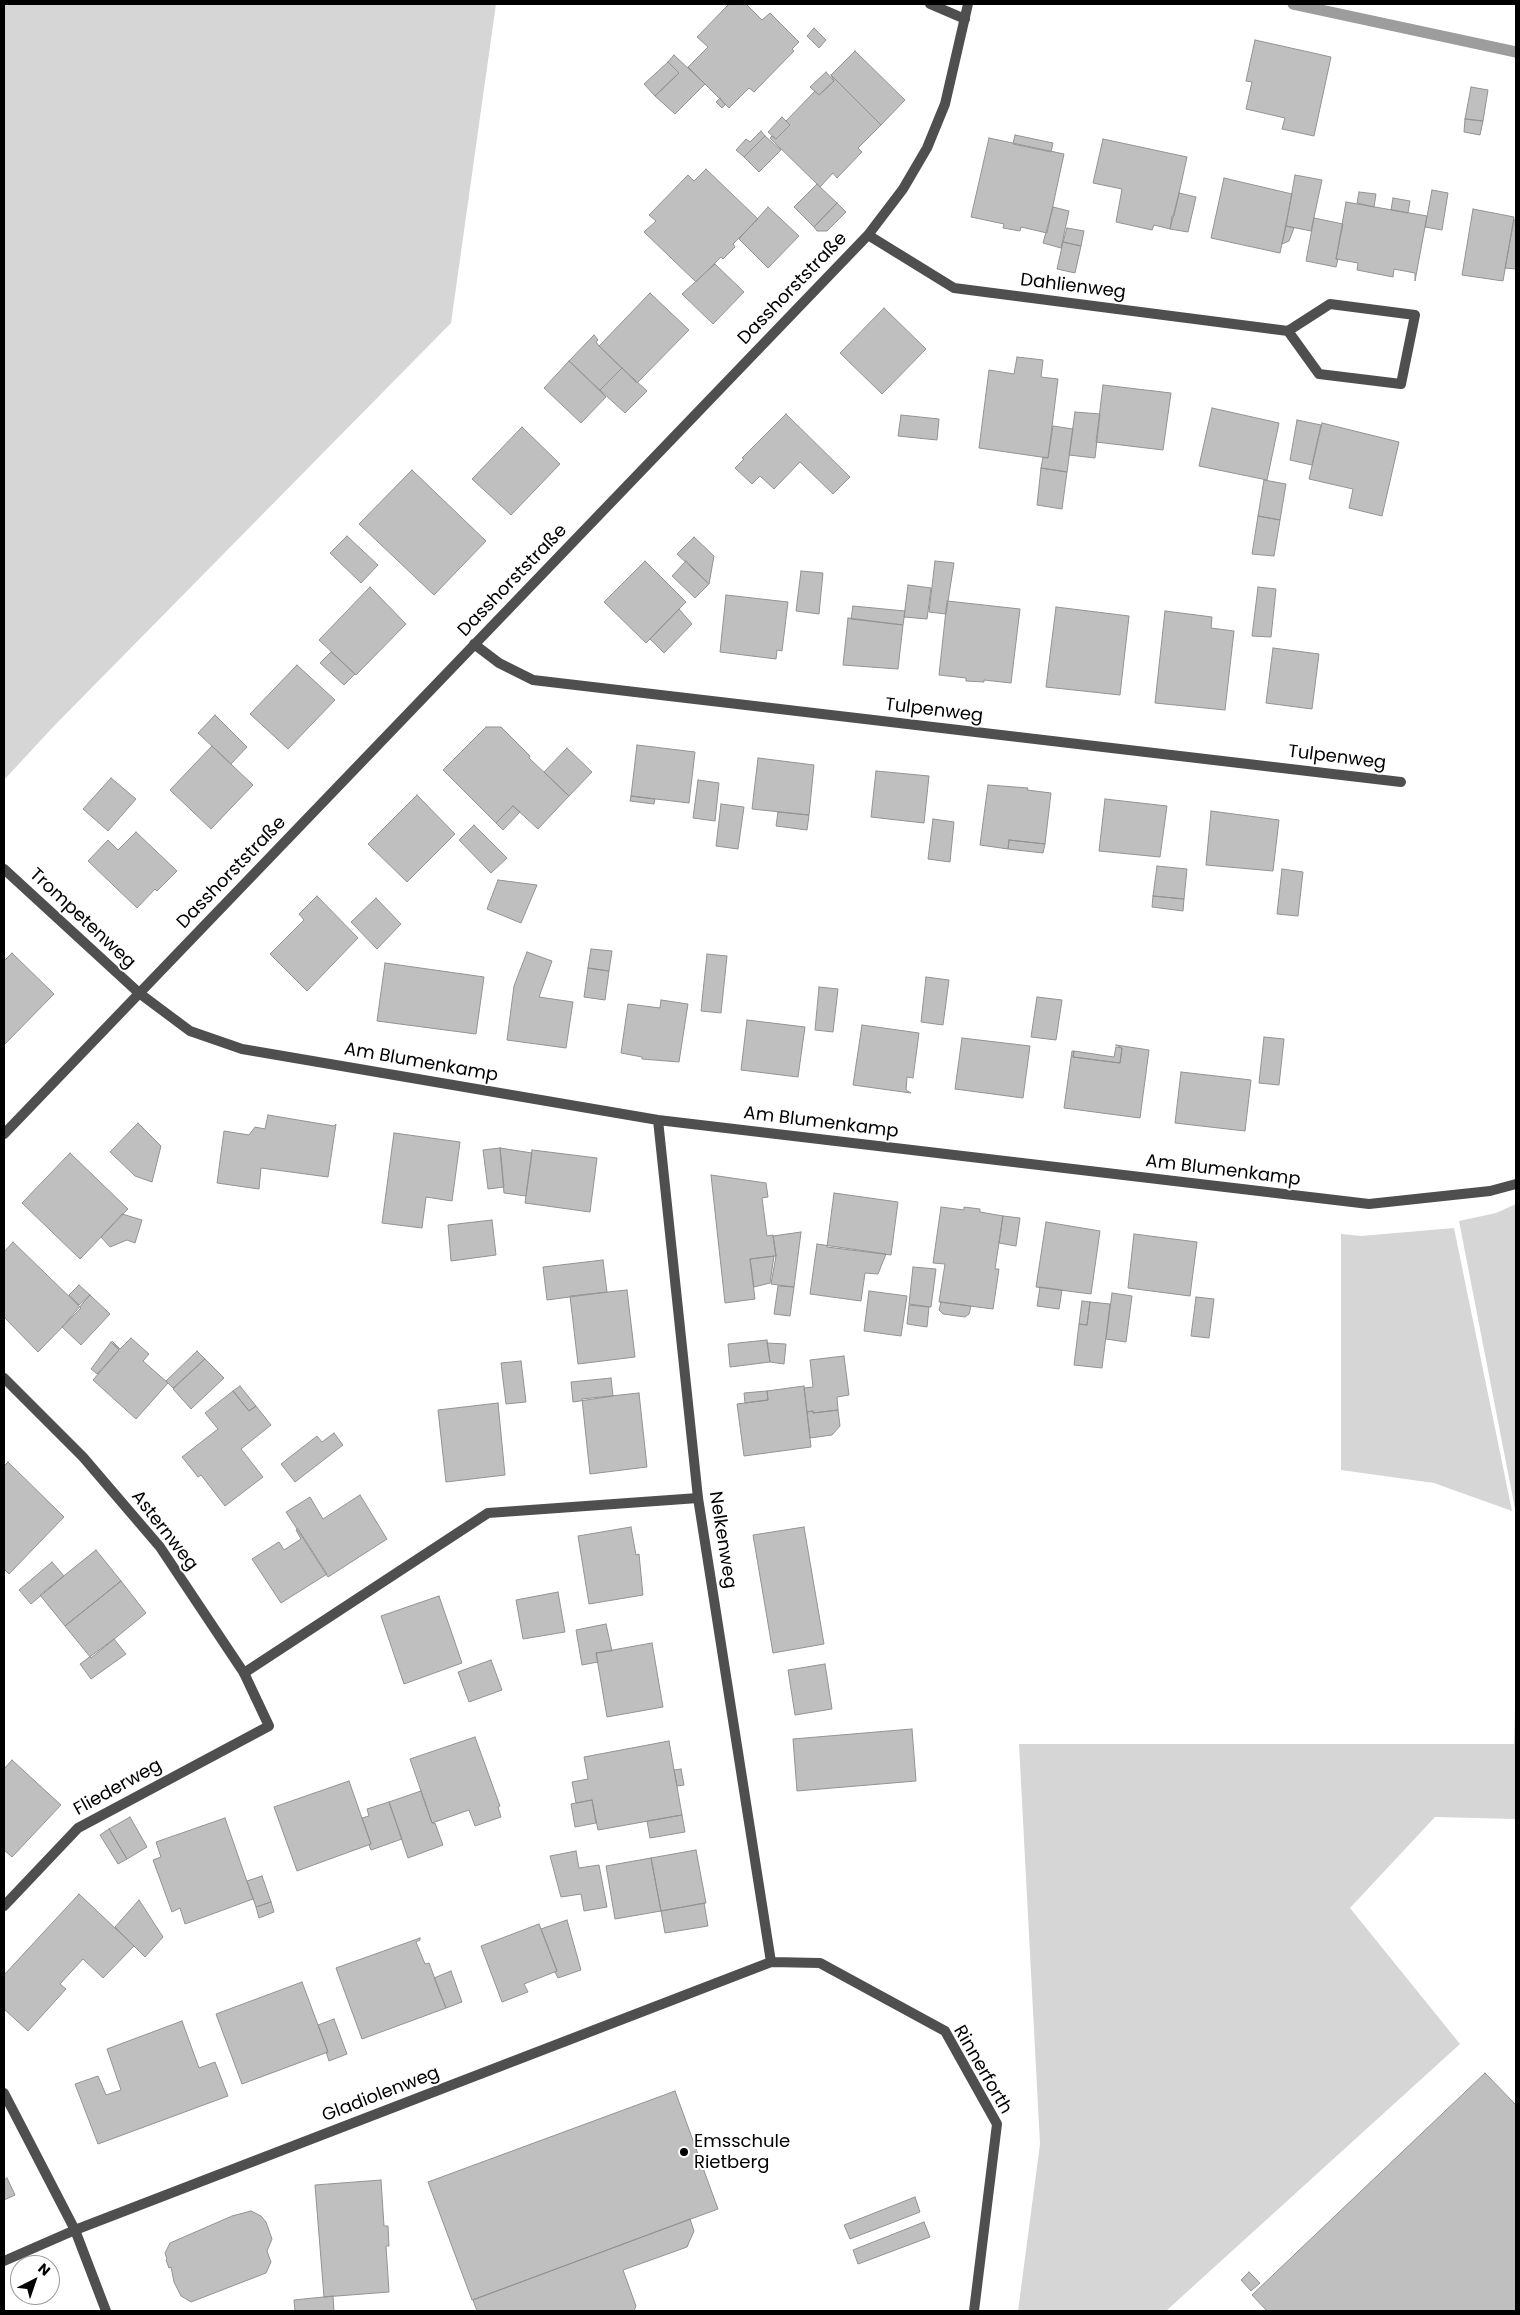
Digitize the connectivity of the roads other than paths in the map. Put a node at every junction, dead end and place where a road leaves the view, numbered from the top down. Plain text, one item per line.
1 (930, 4) edge
2 (968, 4) edge
3 (965, 19) junction
4 (868, 235) junction
5 (1288, 331) junction
6 (474, 644) junction
7 (1401, 782) dead end
8 (4, 869) edge
9 (139, 993) junction
10 (658, 1120) junction
11 (4, 1134) edge
12 (1516, 1184) edge
13 (4, 1378) edge
14 (698, 1498) junction
15 (244, 1674) junction
16 (269, 1726) joint
17 (4, 1906) edge
18 (771, 1962) junction
19 (4, 2093) edge
20 (75, 2230) junction
21 (4, 2261) edge
22 (106, 2311) edge
23 (974, 2311) edge

1 - 3 street
2 - 3 street, Dasshorststraße
3 - 4 street, Dasshorststraße
4 - 5 street, Dahlienweg
4 - 6 street, Dasshorststraße
5 - 5 street
6 - 7 street, Tulpenweg
6 - 9 street, Dasshorststraße
8 - 9 street, Trompetenweg
9 - 10 street, Am Blumenkamp
9 - 11 street, Dasshorststraße
10 - 12 street, Am Blumenkamp
10 - 14 street, Nelkenweg
13 - 15 street, Asternweg
14 - 15 street
14 - 18 street, Nelkenweg
15 - 16 street, Asternweg
16 - 17 street, Fliederweg
18 - 20 street, Gladiolenweg
18 - 23 street, Rinnerforth
19 - 20 street
20 - 21 street, Gladiolenweg
20 - 22 street

